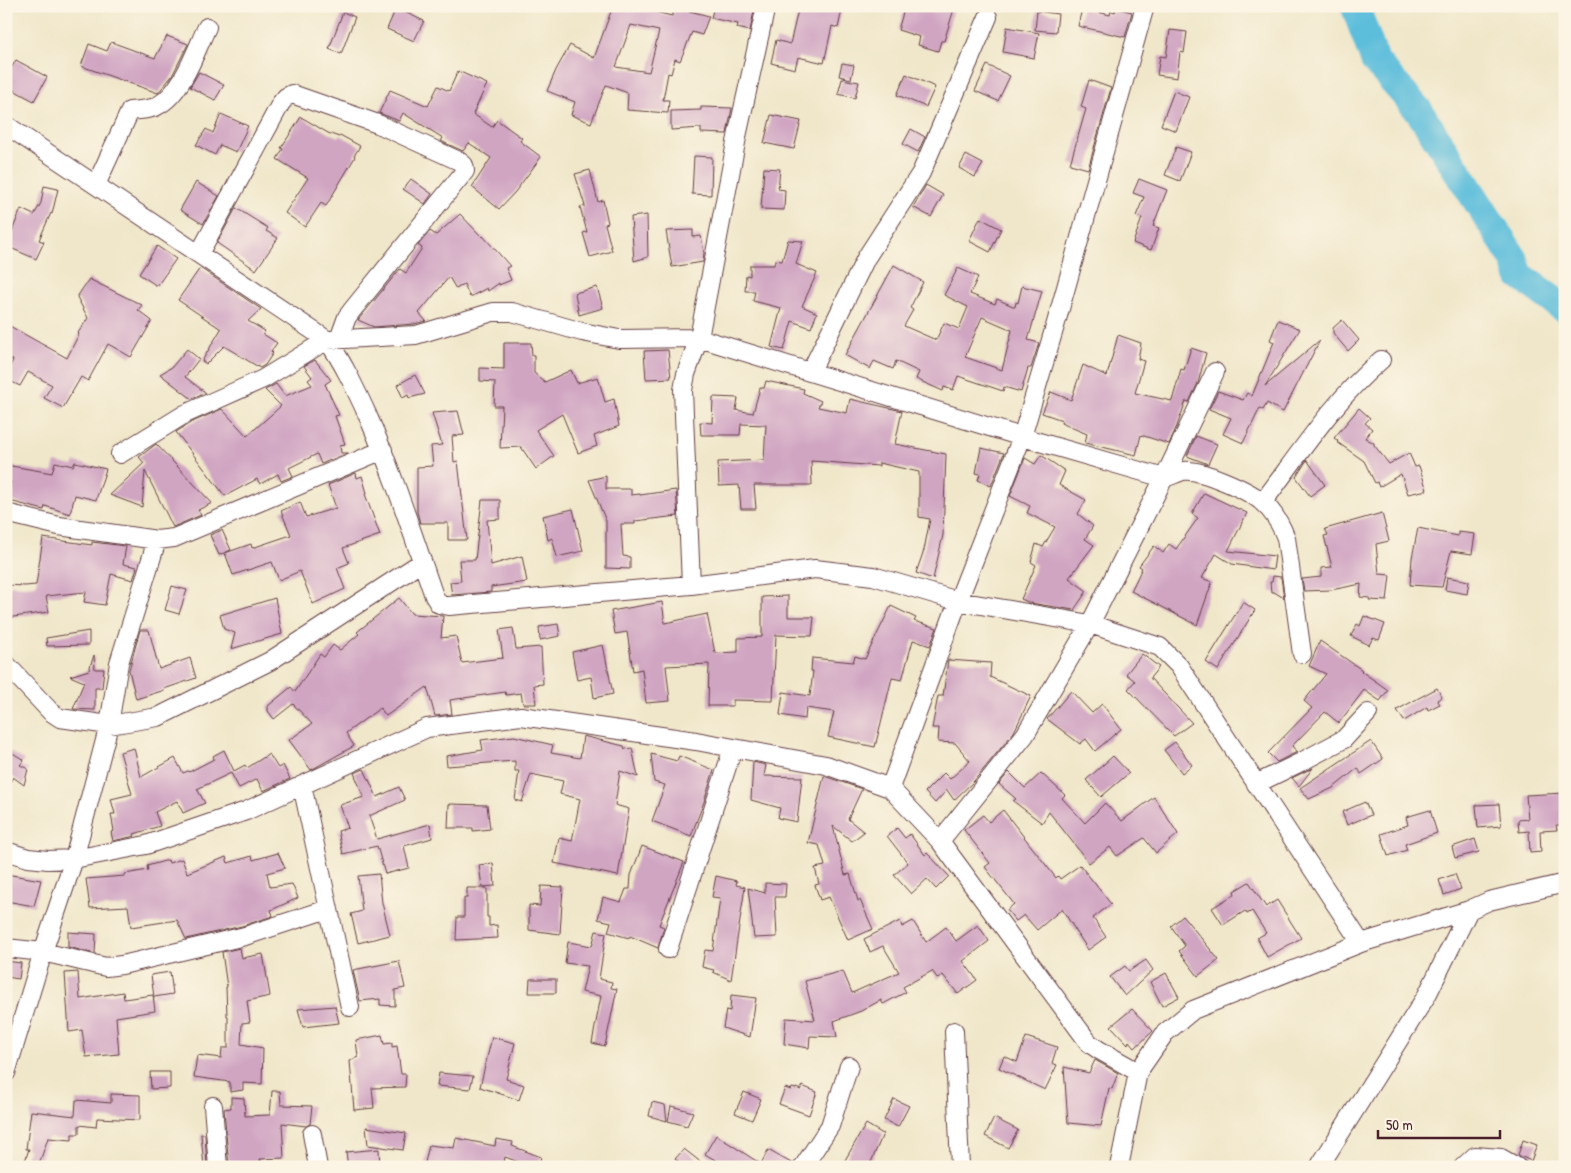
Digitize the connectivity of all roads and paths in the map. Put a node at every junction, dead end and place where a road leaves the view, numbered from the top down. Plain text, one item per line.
1 (766, 6) edge
2 (1145, 6) edge
3 (988, 17) dead end
4 (207, 27) dead end
5 (6, 125) edge
6 (96, 185) junction
7 (200, 254) junction
8 (700, 338) junction
9 (333, 340) junction
10 (1380, 360) dead end
11 (811, 372) junction
12 (1215, 372) dead end
13 (1022, 438) junction
14 (383, 450) junction
15 (120, 454) dead end
16 (1164, 478) junction
17 (1262, 502) junction
18 (6, 513) edge
19 (157, 540) junction
20 (422, 562) junction
21 (692, 585) junction
22 (958, 600) junction
23 (1090, 624) junction
24 (1302, 654) dead end
25 (6, 664) edge
26 (1368, 713) dead end
27 (109, 725) junction
28 (733, 748) junction
29 (1256, 784) junction
30 (302, 785) junction
31 (890, 788) junction
32 (940, 841) junction
33 (6, 852) edge
34 (74, 858) junction
35 (1565, 883) edge
36 (328, 909) junction
37 (1469, 910) junction
38 (1361, 943) junction
39 (6, 948) edge
40 (668, 949) dead end
41 (43, 952) junction
42 (350, 1007) dead end
43 (954, 1031) dead end
44 (8, 1063) edge
45 (849, 1066) dead end
46 (1138, 1072) junction
47 (213, 1106) dead end
48 (312, 1134) dead end
49 (218, 1167) edge
50 (318, 1167) edge
51 (803, 1167) edge
52 (960, 1167) edge
53 (1119, 1167) edge
54 (1319, 1167) edge
55 (1463, 1167) edge
56 (1517, 1167) edge

1 - 8 street
2 - 13 street
3 - 11 street
4 - 6 street
5 - 6 street
6 - 7 street
7 - 9 street
7 - 9 street
8 - 9 street
8 - 11 street
8 - 21 street
9 - 14 street
9 - 15 street
10 - 17 street
11 - 13 street
12 - 16 street
13 - 16 street
13 - 22 street
14 - 19 street
14 - 20 street
16 - 17 street
16 - 23 street
17 - 24 street
18 - 19 street
19 - 27 street
20 - 21 street
20 - 27 street
21 - 22 street
22 - 23 street
22 - 31 street
23 - 29 street
23 - 32 street
25 - 27 street
26 - 29 street
27 - 34 street
28 - 30 street
28 - 31 street
28 - 40 street
29 - 38 street
30 - 34 street
30 - 36 street
31 - 32 street
32 - 46 street
33 - 34 street
34 - 41 street
35 - 37 street
36 - 41 street
36 - 42 street
37 - 38 street
37 - 54 street
38 - 46 street
39 - 41 street
41 - 44 street
43 - 52 street
45 - 51 street
46 - 53 street
47 - 49 street
48 - 50 street
55 - 56 street

